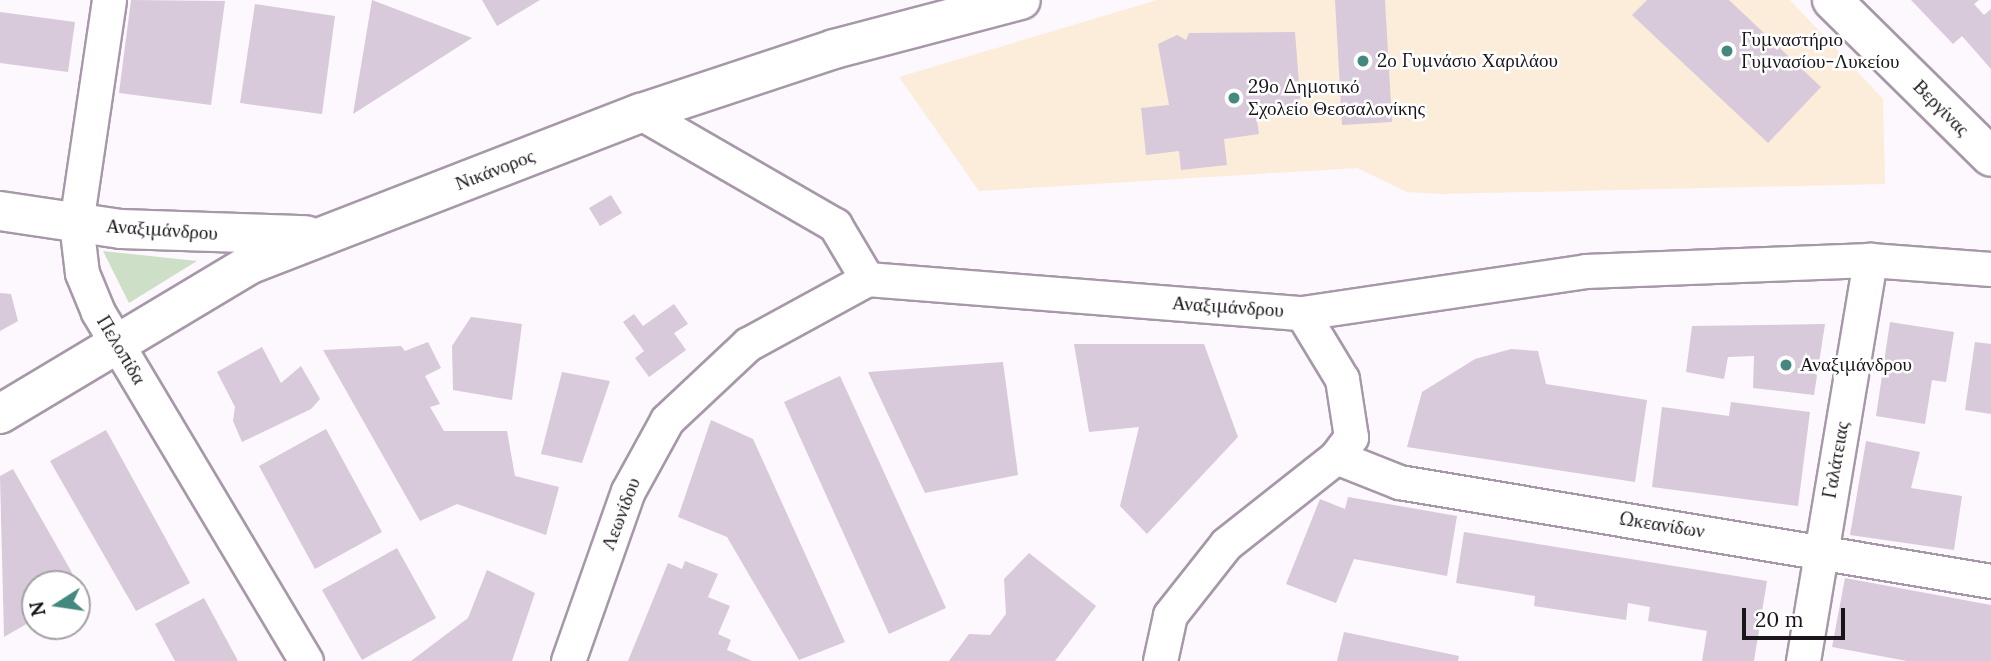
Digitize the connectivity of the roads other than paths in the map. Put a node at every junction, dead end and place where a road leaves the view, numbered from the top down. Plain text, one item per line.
1 (109, 0) edge
2 (1021, 0) edge
3 (1832, 0) edge
4 (641, 113) junction
5 (1991, 157) edge
6 (0, 211) edge
7 (76, 223) junction
8 (326, 236) junction
9 (1870, 260) junction
10 (1991, 269) edge
11 (867, 279) junction
12 (1302, 313) junction
13 (117, 344) junction
14 (0, 414) edge
15 (1336, 457) junction
16 (1821, 551) junction
17 (1991, 581) edge
18 (306, 661) edge
19 (568, 661) edge
20 (1160, 661) edge
21 (1803, 661) edge

1 - 7 street, Πελοπίδα
2 - 4 street, Νικάνορος
3 - 5 street, Βεργίνας
4 - 8 street, Νικάνορος
4 - 11 street
6 - 7 street, Αναξιμάνδρου
7 - 8 street, Αναξιμάνδρου
7 - 13 street, Πελοπίδα
8 - 13 street, Νικάνορος
9 - 10 street, Αναξιμάνδρου
9 - 12 street, Αναξιμάνδρου
9 - 16 street, Γαλάτειας
11 - 12 street, Αναξιμάνδρου
11 - 19 street, Λεωνίδου
12 - 15 street
13 - 14 street, Νικάνορος
13 - 18 street, Πελοπίδα
15 - 16 street, Ωκεανίδων
15 - 20 street
16 - 17 street, Ωκεανίδων
16 - 21 street, Γαλάτειας

